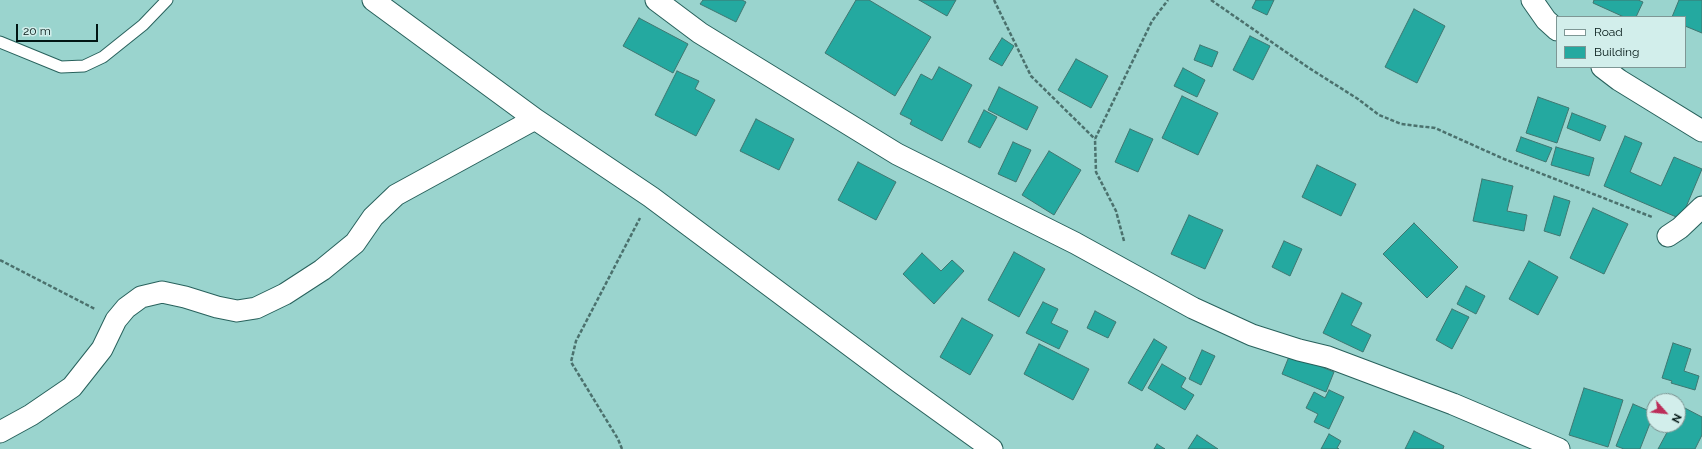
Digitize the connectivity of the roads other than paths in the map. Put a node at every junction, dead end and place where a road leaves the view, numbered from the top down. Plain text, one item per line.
1 (167, 0) edge
2 (373, 0) edge
3 (656, 0) edge
4 (1532, 0) edge
5 (1556, 29) edge
6 (0, 42) edge
7 (1603, 68) edge
8 (535, 118) junction
9 (1702, 132) edge
10 (1702, 207) edge
11 (1674, 232) road end
12 (0, 432) edge
13 (992, 449) edge
14 (1560, 449) edge

1 - 6 lane
2 - 8 street
3 - 14 street
4 - 5 street
7 - 9 street
8 - 12 street
8 - 13 street
10 - 11 street

